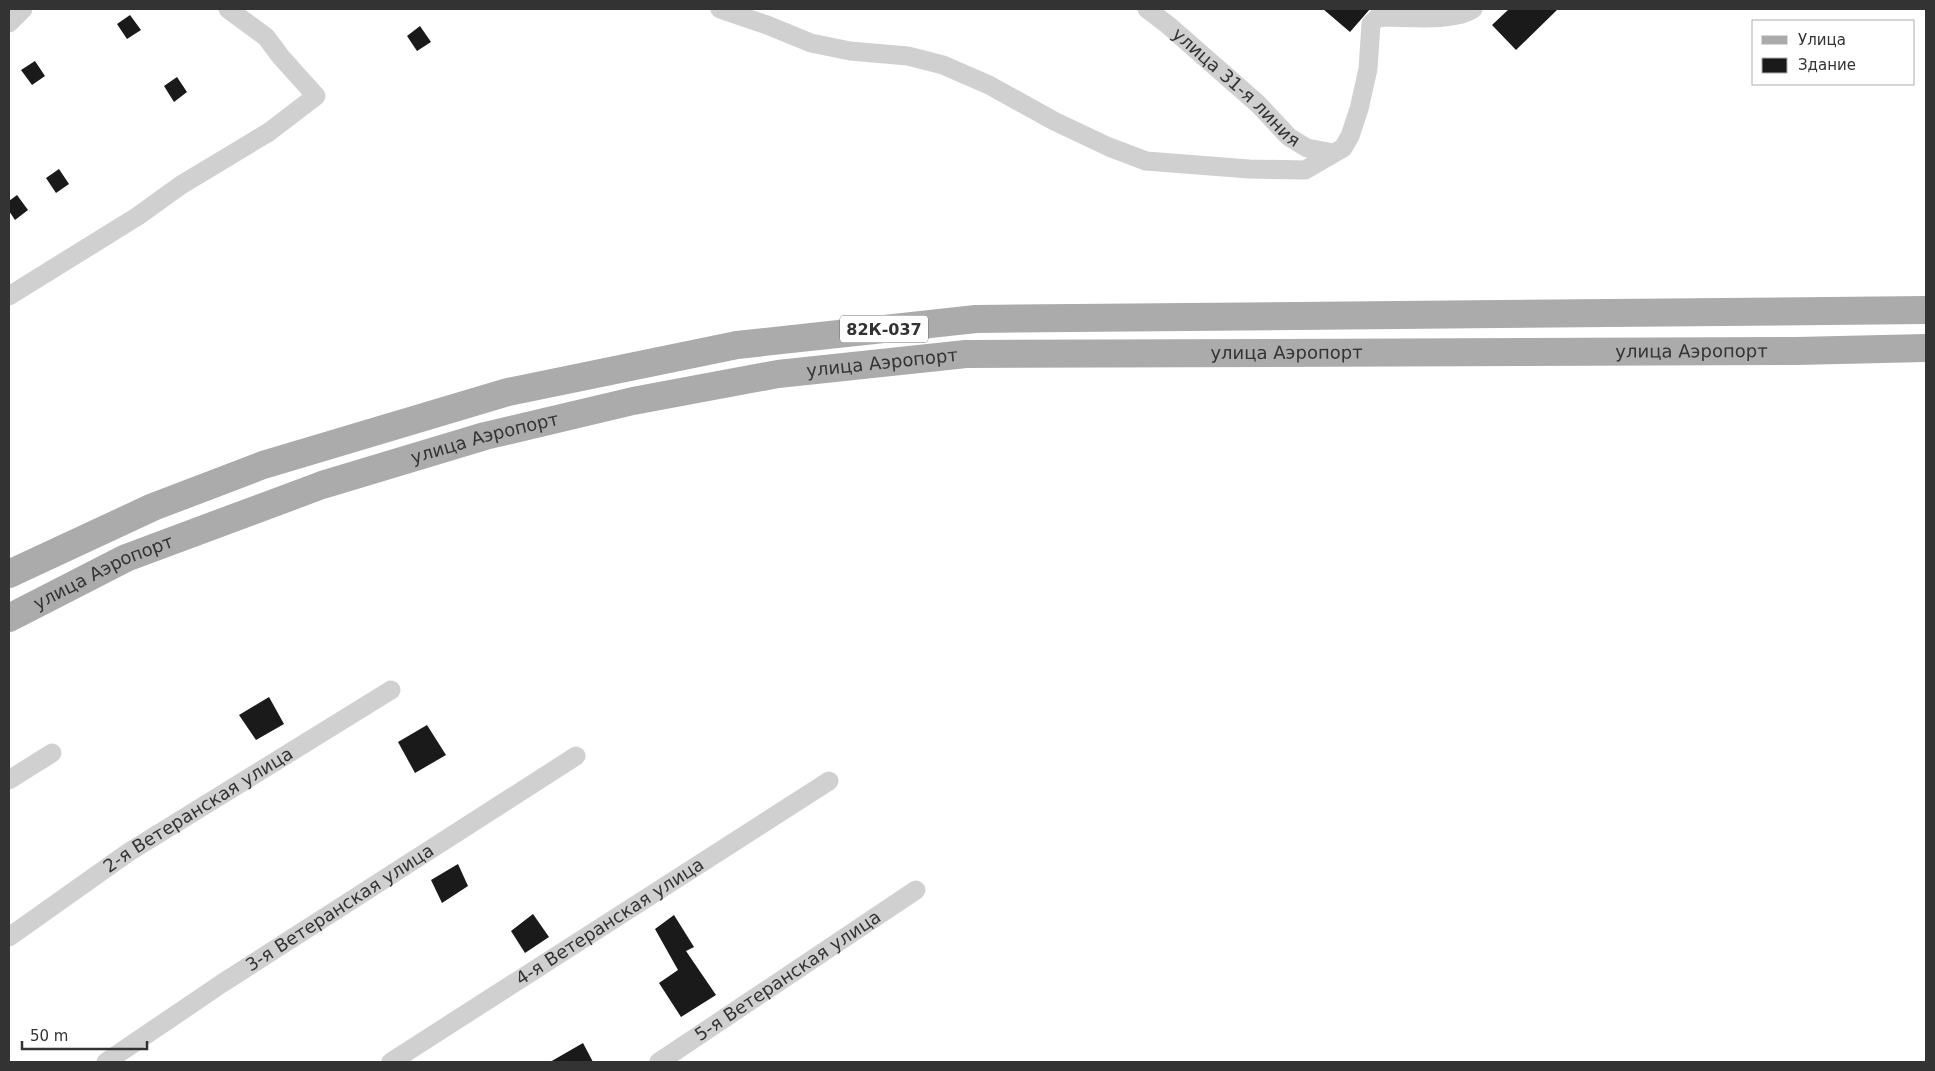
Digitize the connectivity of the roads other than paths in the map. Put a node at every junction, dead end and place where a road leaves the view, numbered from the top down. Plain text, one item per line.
1 (23, 9) edge
2 (228, 9) edge
3 (720, 9) edge
4 (1147, 9) edge
5 (1473, 9) edge
6 (1438, 13) edge
7 (9, 23) edge
8 (1333, 153) junction
9 (1926, 295) edge
10 (9, 296) edge
11 (1798, 310) junction
12 (1926, 310) edge
13 (1926, 348) edge
14 (1796, 351) junction
15 (1926, 363) edge
16 (9, 574) edge
17 (9, 618) edge
18 (391, 690) dead end
19 (52, 753) dead end
20 (576, 756) dead end
21 (9, 780) edge
22 (830, 781) dead end
23 (916, 890) dead end
24 (9, 937) edge
25 (106, 1062) edge
26 (391, 1062) edge
27 (659, 1062) edge

1 - 7 street
2 - 10 street
3 - 8 street
4 - 8 street, улица 31-я линия
5 - 6 street
6 - 8 street
9 - 11 main road
11 - 12 main road
11 - 16 main road, улица Аэропорт / 82К-037
13 - 14 main road
14 - 15 main road
14 - 17 main road, улица Аэропорт
18 - 24 street, 2-я Ветеранская улица
19 - 21 street
20 - 25 street, 3-я Ветеранская улица
22 - 26 street, 4-я Ветеранская улица
23 - 27 street, 5-я Ветеранская улица

